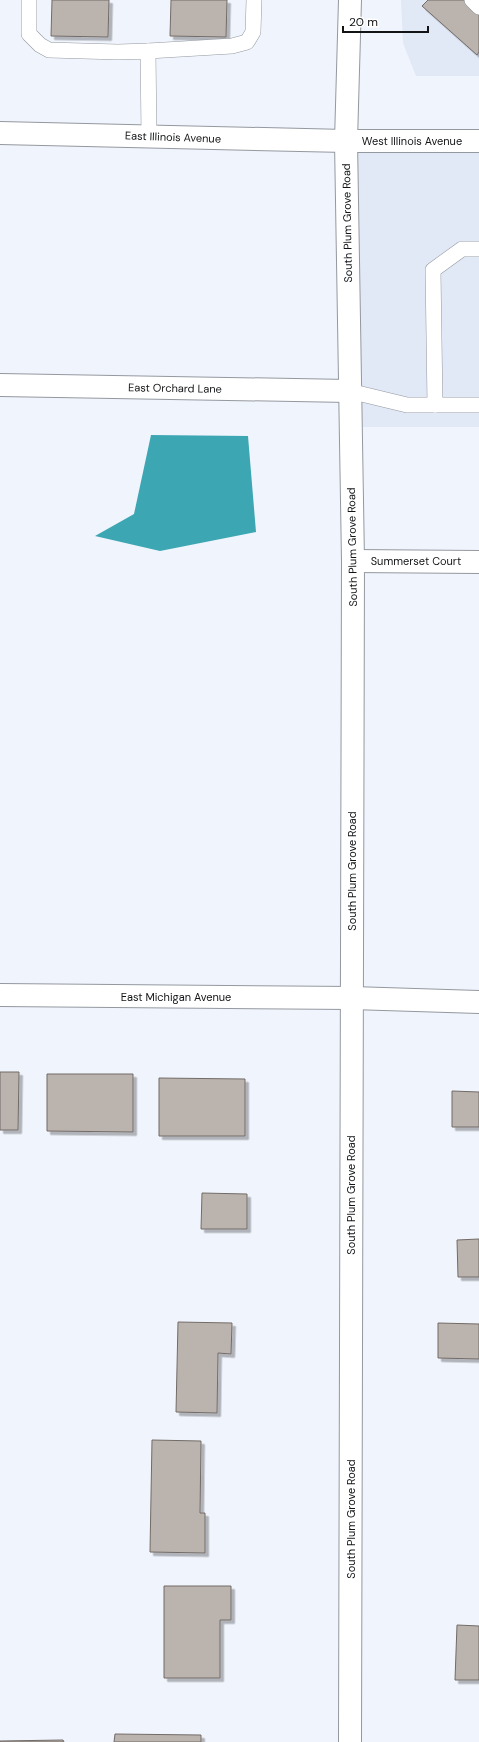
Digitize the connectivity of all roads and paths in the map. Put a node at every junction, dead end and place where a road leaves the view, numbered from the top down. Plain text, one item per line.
1 (29, 0) edge
2 (254, 0) edge
3 (350, 0) edge
4 (472, 0) edge
5 (479, 7) edge
6 (148, 50) junction
7 (0, 132) edge
8 (149, 136) junction
9 (346, 141) junction
10 (479, 141) edge
11 (479, 249) edge
12 (0, 385) edge
13 (349, 392) junction
14 (435, 405) junction
15 (479, 405) edge
16 (353, 560) junction
17 (479, 562) edge
18 (0, 995) edge
19 (352, 998) junction
20 (479, 1002) edge
21 (350, 1742) edge

1 - 6 lane
2 - 6 lane
3 - 9 main road, South Plum Grove Road
4 - 5 lane
6 - 8 lane
7 - 8 main road, East Illinois Avenue
8 - 9 main road, East Illinois Avenue
9 - 10 main road, West Illinois Avenue
9 - 13 main road, South Plum Grove Road
11 - 14 lane
12 - 13 main road, East Orchard Lane
13 - 14 lane
13 - 16 main road, South Plum Grove Road
14 - 15 lane
16 - 17 main road, Summerset Court
16 - 19 main road, South Plum Grove Road
18 - 19 main road, East Michigan Avenue
19 - 20 main road, East Michigan Avenue
19 - 21 main road, South Plum Grove Road

